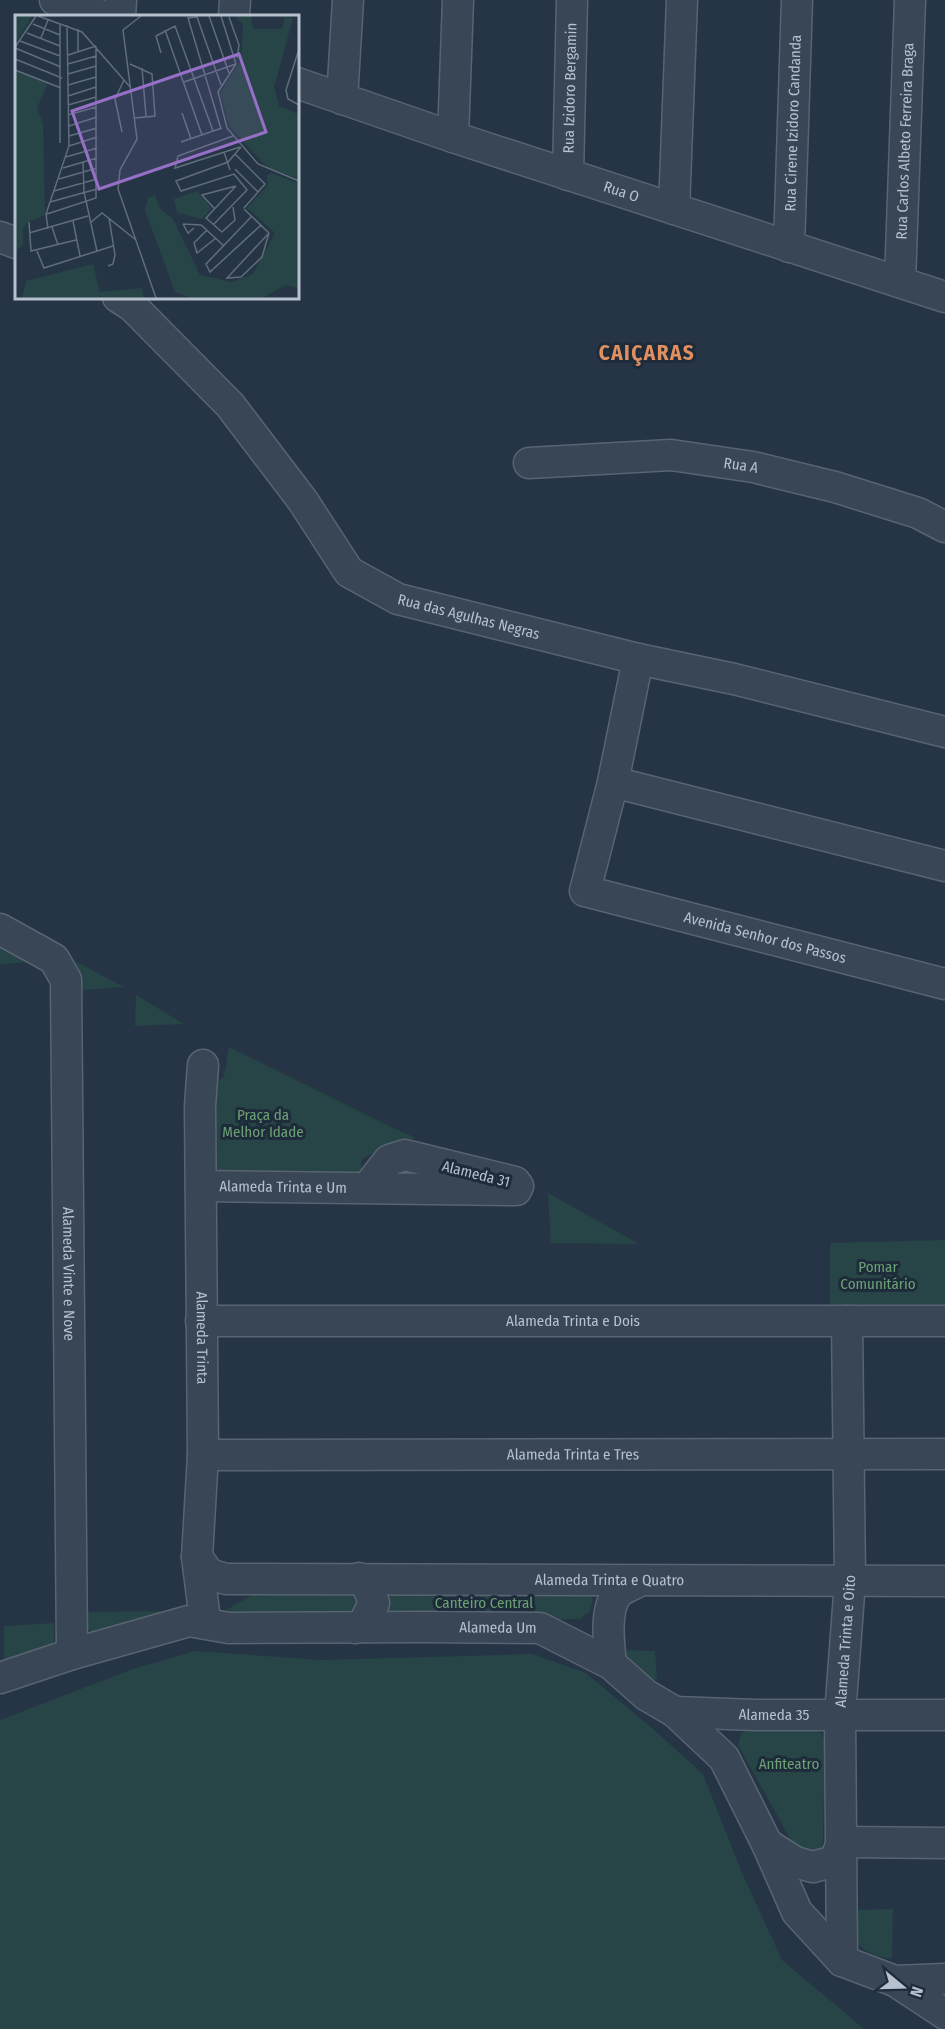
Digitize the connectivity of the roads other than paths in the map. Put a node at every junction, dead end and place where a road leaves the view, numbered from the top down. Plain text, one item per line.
1 (55, 0) edge
2 (121, 0) edge
3 (235, 0) edge
4 (348, 0) edge
5 (458, 0) edge
6 (572, 0) edge
7 (682, 0) edge
8 (797, 0) edge
9 (910, 0) edge
10 (100, 15) edge
11 (120, 15) edge
12 (234, 15) edge
13 (298, 84) edge
14 (342, 99) junction
15 (453, 137) junction
16 (568, 175) junction
17 (674, 209) junction
18 (0, 237) edge
19 (15, 243) edge
20 (789, 247) junction
21 (900, 282) junction
22 (945, 297) edge
23 (120, 298) edge
24 (529, 463) dead end
25 (945, 527) edge
26 (638, 659) junction
27 (945, 732) edge
28 (613, 782) junction
29 (945, 866) edge
30 (0, 929) edge
31 (945, 984) edge
32 (203, 1065) dead end
33 (201, 1186) junction
34 (367, 1188) dead end
35 (201, 1321) junction
36 (846, 1321) junction
37 (945, 1321) edge
38 (848, 1454) junction
39 (945, 1454) edge
40 (202, 1455) junction
41 (197, 1557) junction
42 (359, 1578) junction
43 (272, 1580) junction
44 (639, 1581) junction
45 (850, 1581) junction
46 (945, 1581) edge
47 (196, 1616) junction
48 (355, 1628) junction
49 (72, 1654) junction
50 (611, 1664) junction
51 (0, 1678) edge
52 (675, 1712) junction
53 (840, 1715) junction
54 (945, 1715) edge
55 (842, 1842) junction
56 (945, 1843) edge
57 (767, 1844) junction
58 (842, 1961) junction
59 (945, 1979) edge
60 (895, 1981) junction
61 (945, 2014) edge

1 - 10 street
2 - 11 street
3 - 12 street
4 - 14 street
5 - 15 street
6 - 16 street, Rua Izidoro Bergamin
7 - 17 street
8 - 20 street, Rua Cirene Izidoro Candanda
9 - 21 street, Rua Carlos Albeto Ferreira Braga
13 - 14 street, Rua O
14 - 15 street, Rua O
15 - 16 street, Rua O
16 - 17 street, Rua O
17 - 20 street, Rua O
18 - 19 street
20 - 21 street, Rua O
21 - 22 street, Rua O
23 - 26 street, Rua das Agulhas Negras
24 - 25 street, Rua A
26 - 27 street, Rua das Agulhas Negras
26 - 28 street
28 - 29 street
28 - 31 street, Avenida Senhor dos Passos
30 - 49 street, Alameda Vinte e Nove
32 - 33 street, Alameda Trinta
33 - 34 street, Alameda Trinta e Um
33 - 35 street, Alameda Trinta
35 - 36 street, Alameda Trinta e Dois
35 - 40 street, Alameda Trinta
36 - 37 street, Alameda Trinta e Dois
36 - 38 street, Alameda Trinta e Oito
38 - 39 street, Alameda Trinta e Tres
38 - 40 street, Alameda Trinta e Tres
38 - 45 street, Alameda Trinta e Oito
40 - 41 street, Alameda Trinta
41 - 43 street, Alameda Trinta e Quatro
41 - 47 street, Alameda Trinta
42 - 43 street, Alameda Trinta e Quatro
42 - 44 street, Alameda Trinta e Quatro
42 - 48 street
43 - 47 street, Alameda Trinta e Quatro
44 - 45 street, Alameda Trinta e Quatro
44 - 50 street
45 - 46 street, Alameda Trinta e Quatro
45 - 53 street, Alameda Trinta e Oito
47 - 48 street, Alameda Um
47 - 49 street, Alameda Um
48 - 50 street, Alameda Um
49 - 51 street, Alameda Um
50 - 52 street, Alameda Um
52 - 53 street, Alameda 35
52 - 57 street, Alameda Um
53 - 54 street, Alameda 35
53 - 55 street, Alameda Trinta e Oito
55 - 56 street
55 - 57 street
55 - 58 street, Alameda Trinta e Oito
57 - 58 street, Alameda Um
58 - 60 street
59 - 60 street
60 - 61 street

